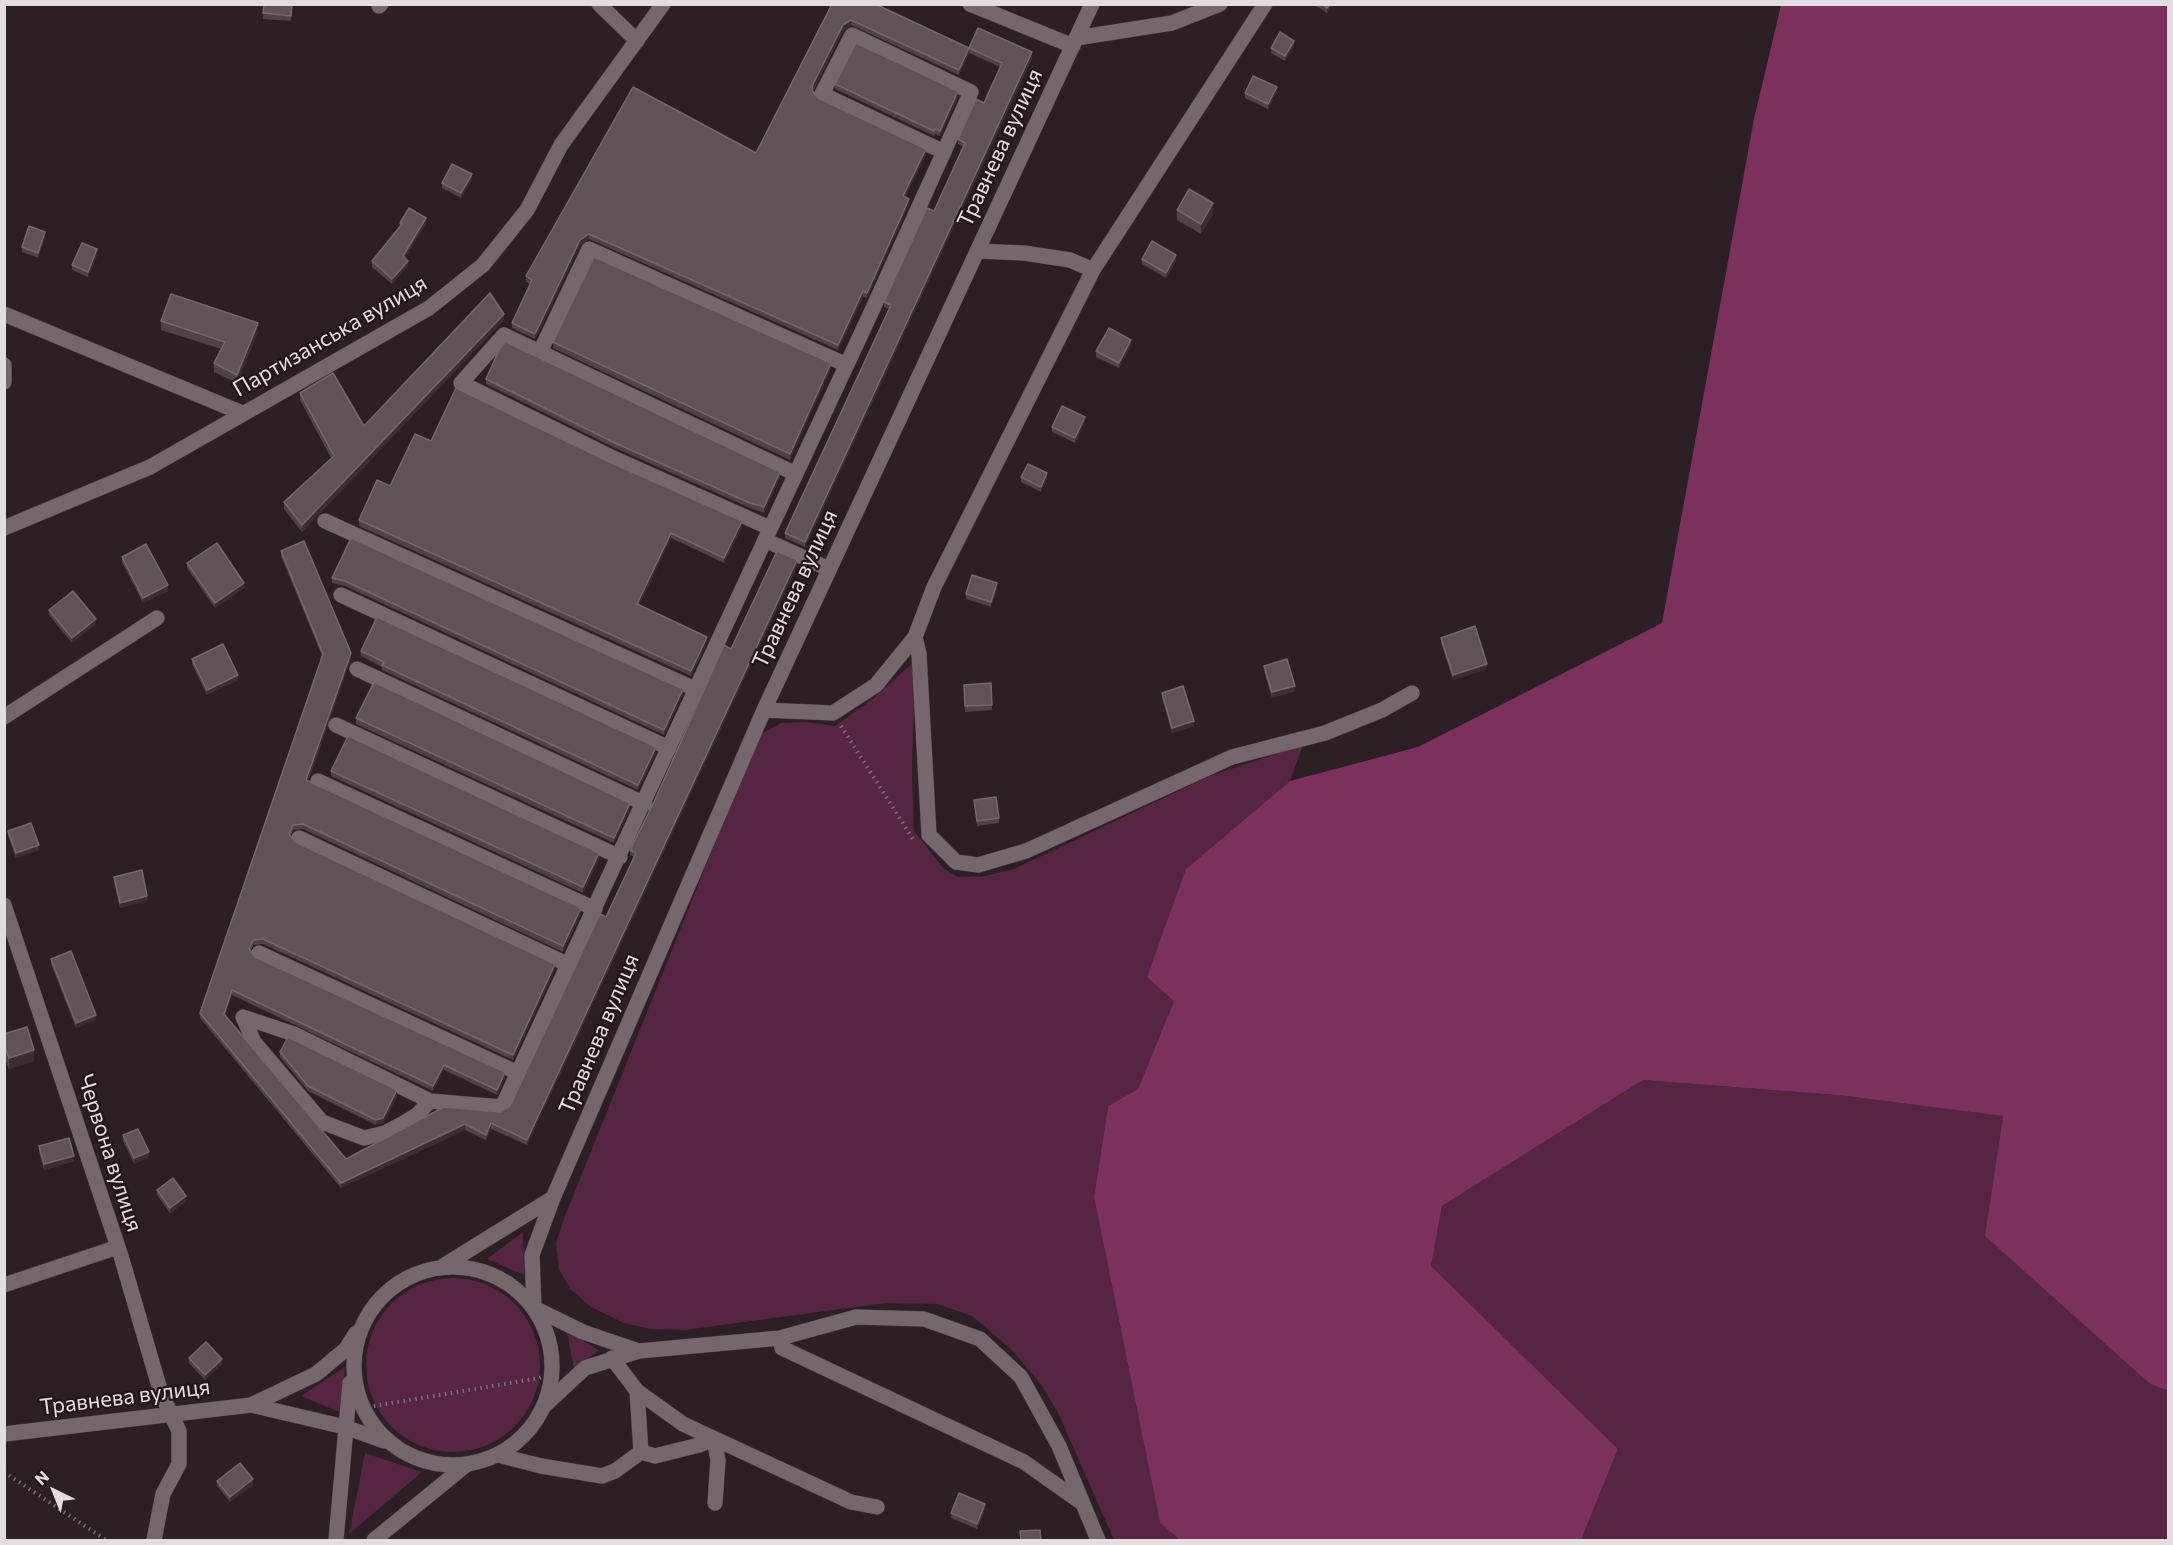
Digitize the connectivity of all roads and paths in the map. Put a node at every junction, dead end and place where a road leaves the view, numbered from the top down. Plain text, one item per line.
1 (599, 4) edge
2 (663, 4) edge
3 (970, 4) edge
4 (1092, 4) edge
5 (1220, 4) edge
6 (1264, 4) edge
7 (637, 40) junction
8 (1075, 42) junction
9 (944, 152) junction
10 (976, 251) junction
11 (1093, 270) junction
12 (4, 315) edge
13 (540, 352) junction
14 (4, 365) edge
15 (847, 365) junction
16 (4, 382) edge
17 (242, 413) junction
18 (796, 474) junction
19 (325, 521) dead end
20 (4, 528) edge
21 (767, 534) junction
22 (829, 569) junction
23 (341, 595) dead end
24 (157, 618) dead end
25 (915, 636) junction
26 (357, 669) dead end
27 (695, 689) junction
28 (1412, 693) dead end
29 (764, 710) junction
30 (833, 713) junction
31 (4, 717) edge
32 (336, 725) dead end
33 (669, 748) junction
34 (318, 781) dead end
35 (645, 804) junction
36 (300, 838) dead end
37 (919, 847) dead end
38 (620, 857) junction
39 (4, 905) edge
40 (595, 909) junction
41 (259, 953) dead end
42 (569, 965) junction
43 (518, 1073) junction
44 (430, 1101) junction
45 (553, 1198) junction
46 (118, 1247) junction
47 (443, 1266) junction
48 (4, 1285) edge
49 (534, 1308) junction
50 (361, 1326) junction
51 (780, 1338) junction
52 (639, 1351) junction
53 (612, 1358) junction
54 (353, 1365) junction
55 (552, 1373) junction
56 (637, 1391) junction
57 (251, 1405) junction
58 (543, 1407) junction
59 (362, 1408) junction
60 (174, 1414) junction
61 (345, 1427) junction
62 (4, 1434) edge
63 (714, 1439) junction
64 (388, 1442) junction
65 (641, 1452) junction
66 (498, 1455) junction
67 (466, 1465) junction
68 (4, 1472) edge
69 (715, 1503) dead end
70 (1082, 1503) junction
71 (877, 1506) dead end
72 (1090, 1522) junction
73 (106, 1540) edge
74 (154, 1540) edge
75 (336, 1540) edge
76 (374, 1540) edge
77 (1083, 1540) edge
78 (1098, 1540) edge

1 - 7 street
2 - 7 street, Партизанська вулиця
3 - 8 street
4 - 8 street, Травнева вулиця
5 - 8 street
6 - 11 street
7 - 17 street, Партизанська вулиця
8 - 10 street, Травнева вулиця
9 - 9 street
9 - 15 street
10 - 11 street
10 - 22 street, Травнева вулиця
11 - 25 street
12 - 17 street
13 - 15 street
13 - 18 street
13 - 21 street
14 - 16 street
15 - 18 street
17 - 20 street, Партизанська вулиця
18 - 21 street
19 - 27 street
21 - 22 street
21 - 27 street
22 - 29 street, Травнева вулиця
23 - 33 street
24 - 31 street
25 - 28 street
25 - 30 street
26 - 35 street
27 - 33 street
29 - 30 street
29 - 45 street, Травнева вулиця
30 - 37 path
32 - 38 street
33 - 35 street
34 - 40 street
35 - 38 street
36 - 42 street
38 - 40 street
39 - 46 street, Червона вулиця
40 - 42 street
41 - 43 street
42 - 43 street
43 - 44 street
44 - 44 street
45 - 47 street
45 - 49 street, Травнева вулиця
46 - 48 street
46 - 60 street, Червона вулиця
47 - 49 street
47 - 50 street
49 - 52 street
49 - 55 street
50 - 54 street
50 - 57 street
51 - 52 street
51 - 70 street
51 - 70 street
52 - 53 street
53 - 56 street
53 - 58 street
54 - 59 street
54 - 61 street
55 - 58 street
55 - 59 path
56 - 63 street
56 - 65 street
57 - 60 street, Травнева вулиця
57 - 61 street
58 - 66 street
59 - 64 street
60 - 62 street, Травнева вулиця
60 - 74 street, Червона вулиця
61 - 64 street
61 - 75 street
63 - 65 street
63 - 69 street
63 - 71 street
64 - 67 street
65 - 66 street
66 - 67 street
67 - 76 street
68 - 73 path
70 - 72 street
72 - 77 street
72 - 78 street

